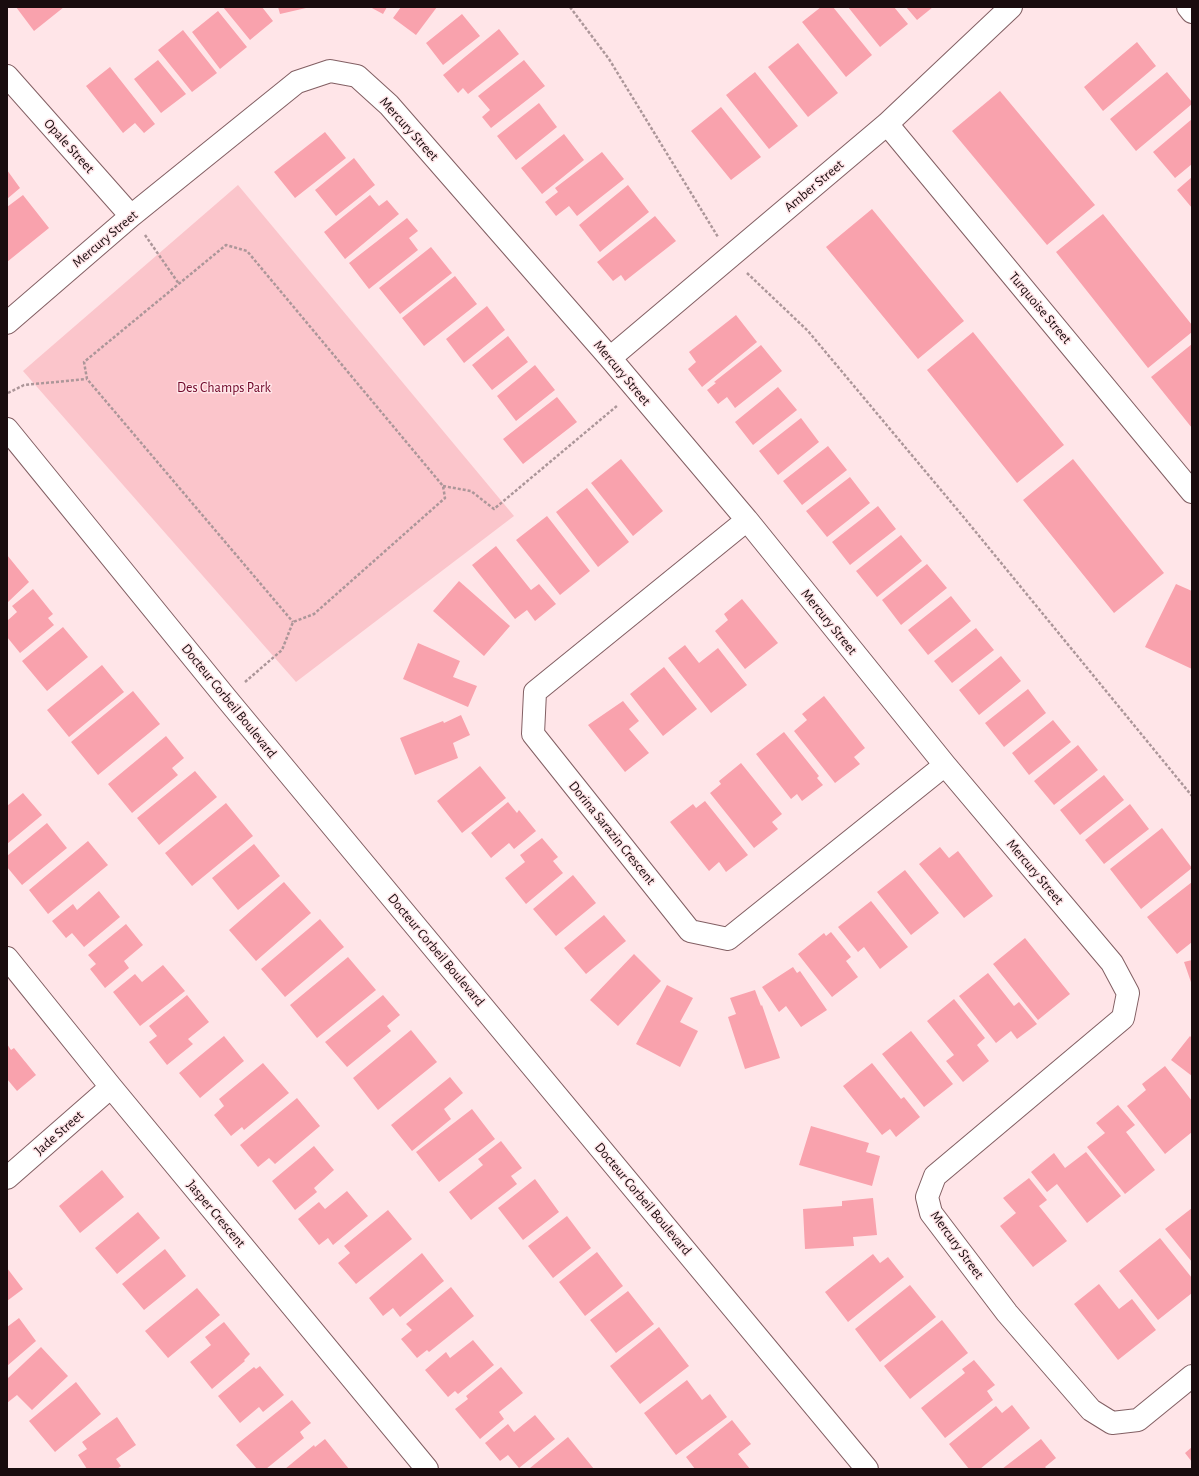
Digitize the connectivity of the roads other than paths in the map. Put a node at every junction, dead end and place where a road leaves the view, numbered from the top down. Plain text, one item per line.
1 (1011, 7) edge
2 (1188, 7) edge
3 (1192, 12) edge
4 (7, 76) edge
5 (887, 124) junction
6 (131, 216) junction
7 (7, 323) edge
8 (610, 358) junction
9 (7, 429) edge
10 (1192, 492) edge
11 (746, 520) junction
12 (945, 764) junction
13 (7, 958) edge
14 (111, 1087) junction
15 (7, 1178) edge
16 (1192, 1376) edge
17 (427, 1469) edge
18 (867, 1469) edge

1 - 5 street, Amber Street
2 - 3 street
4 - 6 street, Opale Street
5 - 8 street, Amber Street
5 - 10 street, Turquoise Street
6 - 7 street, Mercury Street
6 - 8 street, Mercury Street
8 - 11 street, Mercury Street
9 - 18 street, Docteur Corbeil Boulevard
11 - 12 street, Mercury Street
11 - 12 street, Dorina Sarazin Crescent
12 - 16 street, Mercury Street
13 - 14 street, Jasper Crescent
14 - 15 street, Jade Street
14 - 17 street, Jasper Crescent

